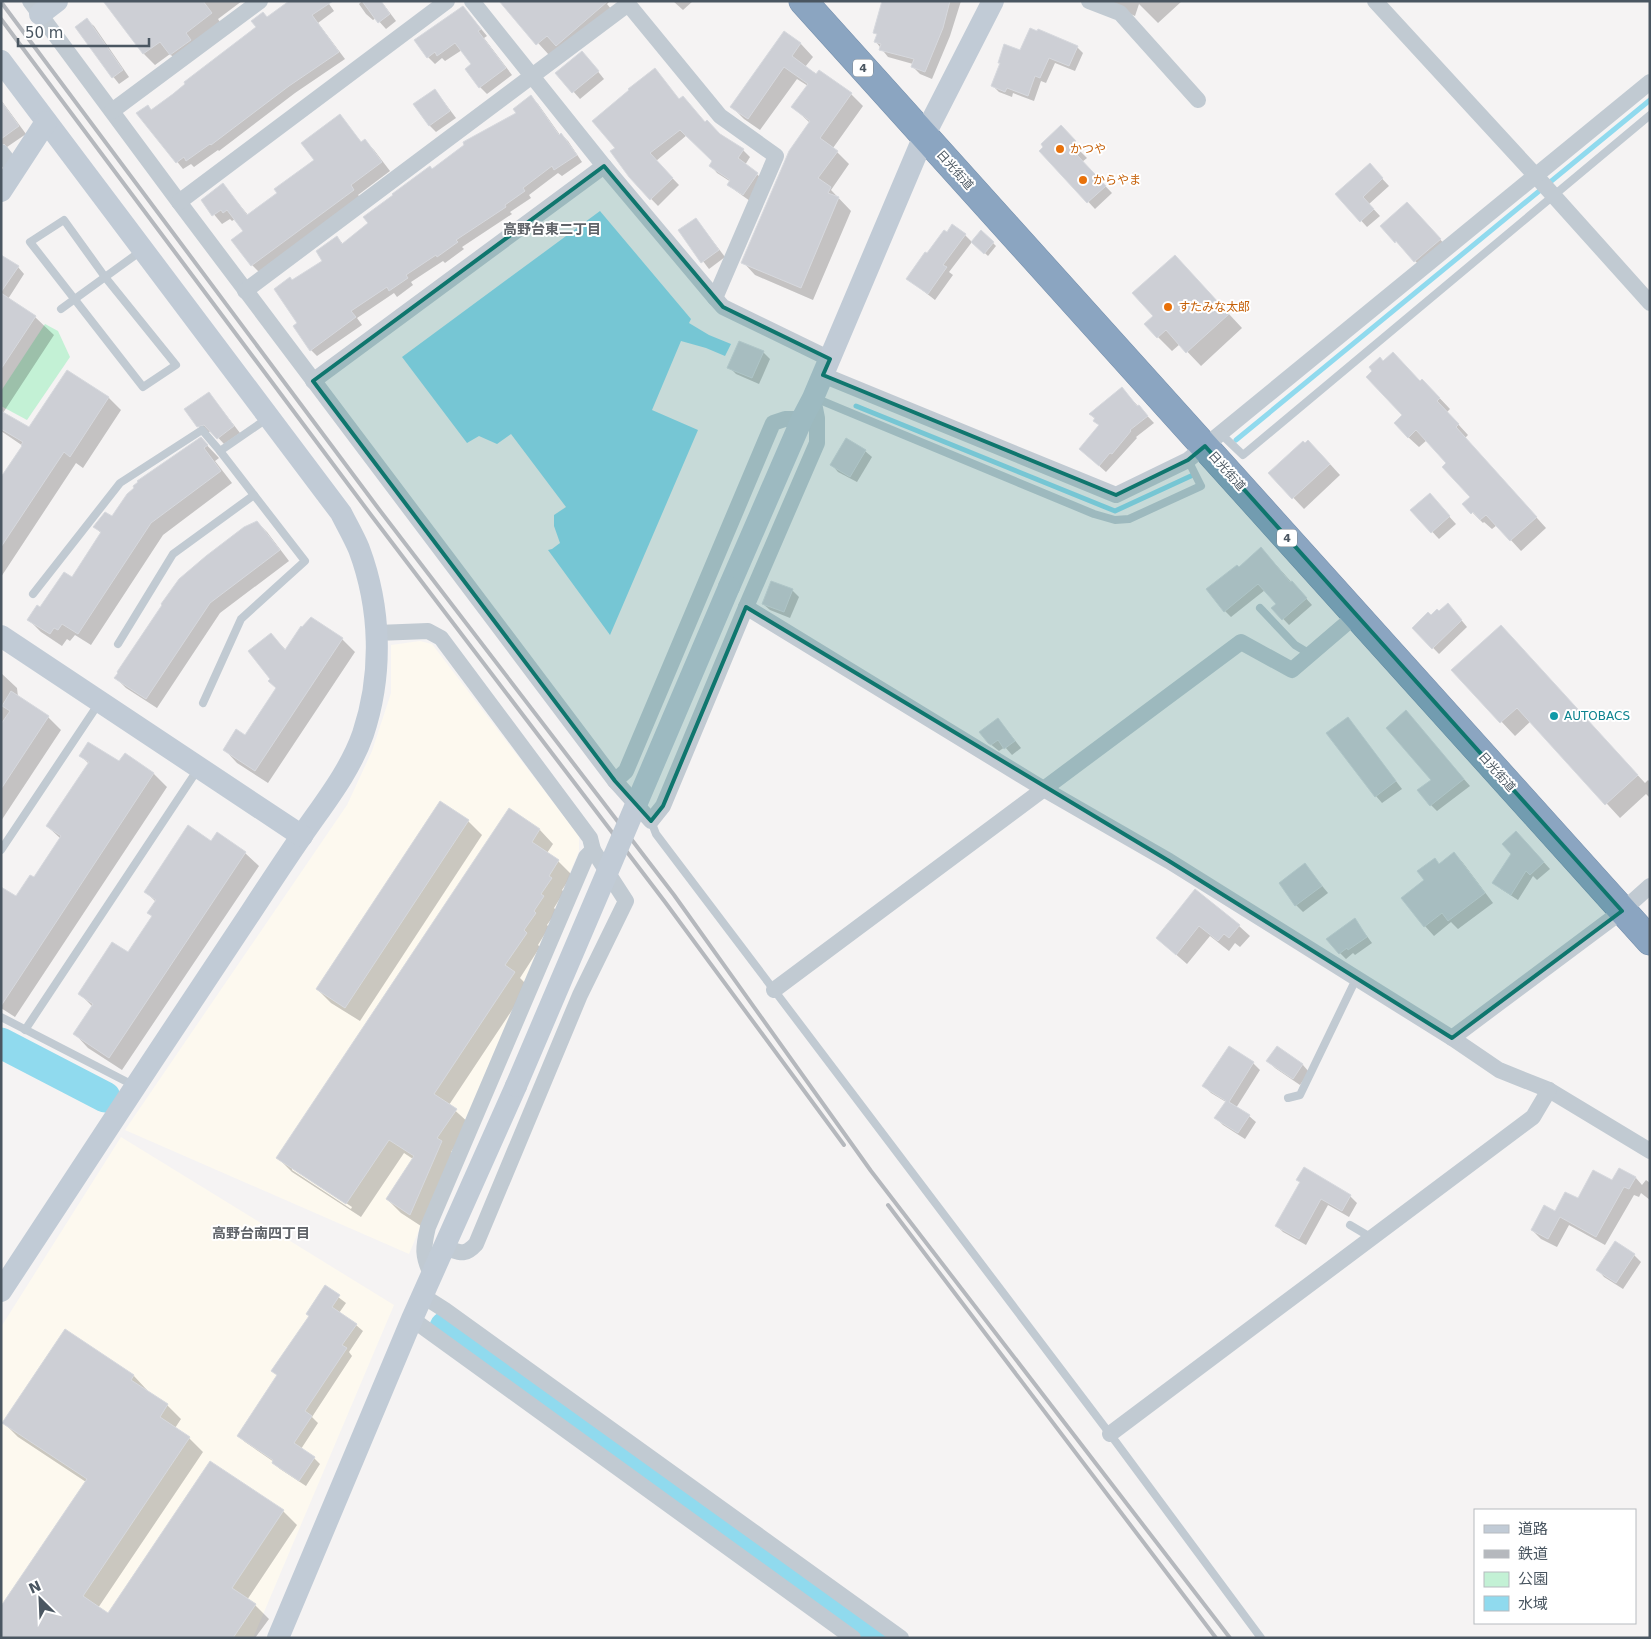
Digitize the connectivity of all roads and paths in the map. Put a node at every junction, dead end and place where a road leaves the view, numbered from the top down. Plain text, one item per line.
1 (260, 1) edge
2 (447, 1) edge
3 (472, 1) edge
4 (803, 1) edge
5 (993, 1) edge
6 (1090, 1) edge
7 (1375, 1) edge
8 (42, 6) edge
9 (1, 61) edge
10 (533, 76) junction
11 (1650, 82) edge
12 (1198, 100) dead end
13 (112, 112) junction
14 (1650, 115) edge
15 (46, 122) junction
16 (924, 136) junction
17 (1, 152) edge
18 (604, 166) junction
19 (15, 170) junction
20 (1536, 176) junction
21 (1, 190) edge
22 (1553, 195) junction
23 (179, 202) junction
24 (143, 250) junction
25 (105, 277) junction
26 (245, 291) junction
27 (715, 298) junction
28 (75, 299) junction
29 (1650, 303) edge
30 (61, 309) dead end
31 (826, 367) junction
32 (313, 381) junction
33 (813, 398) junction
34 (269, 417) junction
35 (802, 419) junction
36 (1205, 447) junction
37 (220, 451) junction
38 (254, 495) junction
39 (33, 594) dead end
40 (746, 607) junction
41 (1260, 608) dead end
42 (1355, 616) junction
43 (377, 633) junction
44 (4, 642) edge
45 (118, 644) dead end
46 (1310, 654) junction
47 (100, 701) junction
48 (203, 703) dead end
49 (199, 767) junction
50 (614, 781) junction
51 (1042, 788) junction
52 (651, 821) junction
53 (302, 836) junction
54 (1, 850) edge
55 (593, 850) junction
56 (1650, 886) edge
57 (1622, 911) junction
58 (1650, 941) edge
59 (1356, 979) junction
60 (774, 990) junction
61 (1, 1017) edge
62 (25, 1030) junction
63 (1452, 1038) junction
64 (135, 1086) junction
65 (1549, 1090) junction
66 (1288, 1098) dead end
67 (1650, 1151) edge
68 (1350, 1225) dead end
69 (1372, 1238) junction
70 (445, 1248) junction
71 (428, 1286) junction
72 (1, 1291) edge
73 (412, 1319) junction
74 (1110, 1434) junction
75 (278, 1638) edge
76 (852, 1638) edge
77 (901, 1638) edge
78 (1261, 1638) edge

1 - 13 street
2 - 23 street
3 - 10 street
4 - 16 highway, 日光街道 / 4
5 - 16 street
6 - 12 street
7 - 20 street
8 - 13 street
9 - 15 street
10 - 18 street
10 - 26 street
10 - 27 street
11 - 20 street
13 - 23 street
14 - 22 lane
15 - 19 street
15 - 24 street
16 - 31 street
16 - 36 highway, 日光街道 / 4
17 - 19 street
18 - 27 street
18 - 32 street
19 - 21 street
20 - 22 street
20 - 36 street
22 - 29 street
22 - 36 lane
23 - 26 street
24 - 25 lane
24 - 34 street
25 - 28 lane
25 - 28 lane
25 - 28 lane
26 - 32 street
27 - 31 street
28 - 30 lane
31 - 33 street
31 - 36 street
32 - 50 street
33 - 35 street
33 - 36 lane
33 - 40 street
34 - 37 lane
34 - 43 street
35 - 50 street
35 - 70 street, bridge
36 - 42 highway, 日光街道 / 4
37 - 38 lane
37 - 39 lane
38 - 45 lane
38 - 48 lane
40 - 51 street
40 - 52 street
41 - 46 lane
42 - 46 street
42 - 57 highway, 日光街道 / 4
43 - 53 street
43 - 55 street
44 - 47 street
46 - 51 street
47 - 49 street
47 - 54 lane
49 - 53 street
49 - 62 lane
50 - 52 street
51 - 59 street
51 - 60 street
52 - 60 lane
53 - 64 street
55 - 70 street
55 - 71 street
56 - 57 street
57 - 58 highway, 日光街道 / 4
57 - 63 street
59 - 63 street
59 - 66 lane
60 - 74 lane
61 - 62 lane
62 - 64 lane
63 - 65 street
64 - 72 street
65 - 67 street
65 - 69 street
68 - 69 lane
69 - 74 street
70 - 71 street
71 - 73 street
71 - 77 street
73 - 75 street
73 - 76 street
74 - 78 lane

